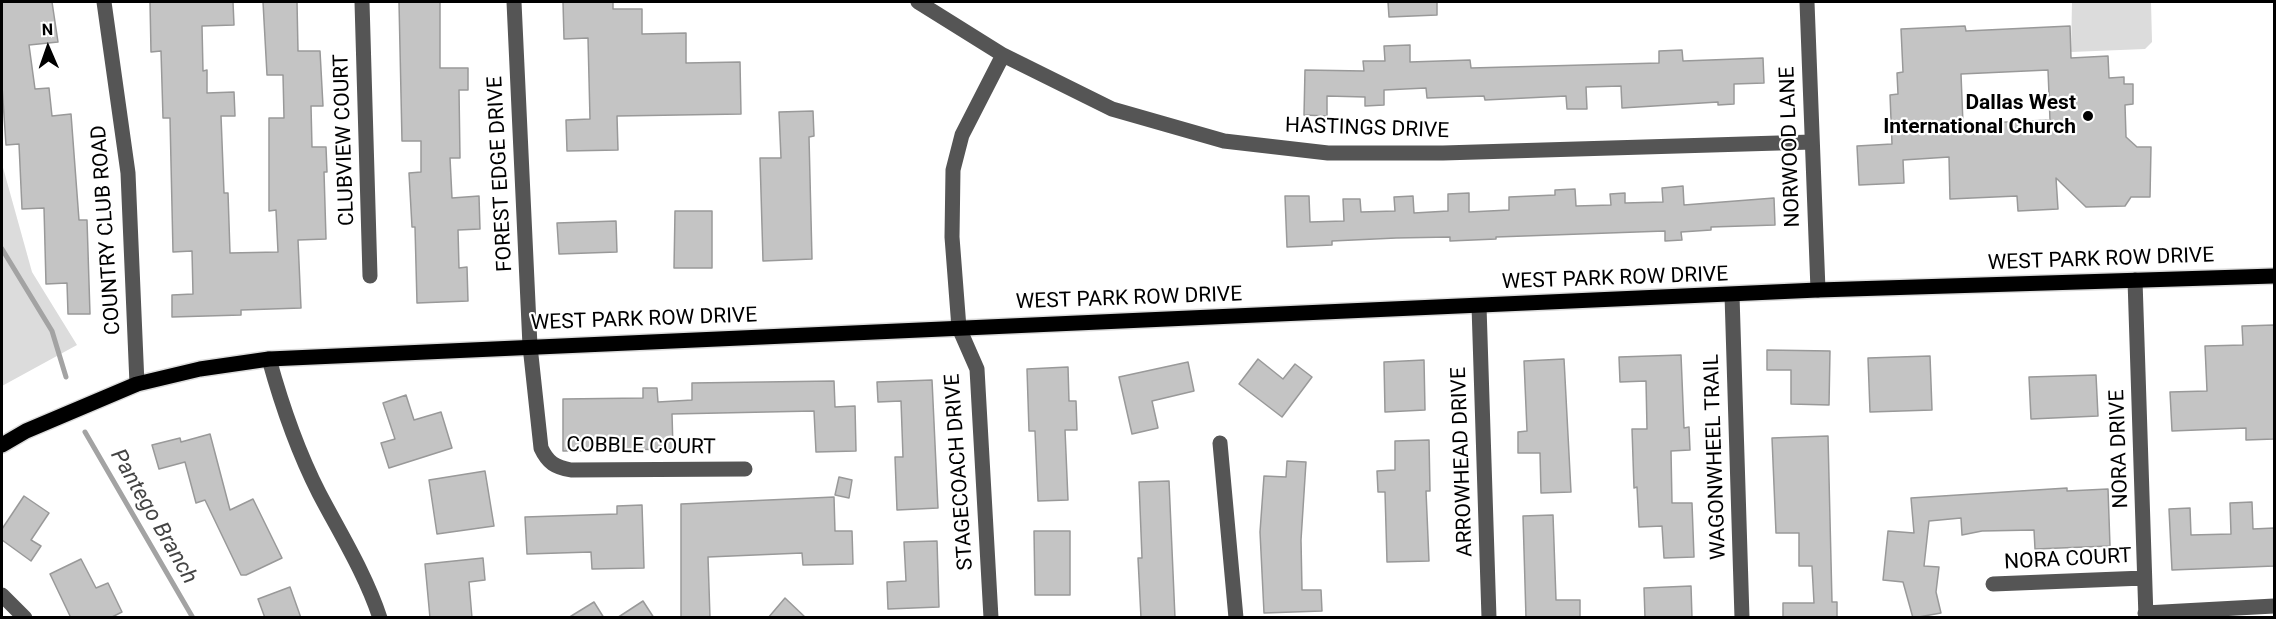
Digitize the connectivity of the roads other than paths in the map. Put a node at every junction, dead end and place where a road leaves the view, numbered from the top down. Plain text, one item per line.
1 (104, 2) edge
2 (362, 2) edge
3 (514, 2) edge
4 (918, 2) edge
5 (1807, 2) edge
6 (1003, 55) junction
7 (1812, 141) junction
8 (370, 276) dead end
9 (2274, 276) edge
10 (2135, 280) junction
11 (1818, 290) junction
12 (1732, 295) junction
13 (1479, 306) junction
14 (959, 328) junction
15 (530, 346) junction
16 (269, 359) junction
17 (137, 384) junction
18 (1221, 443) dead end
19 (2, 445) edge
20 (745, 469) dead end
21 (2145, 578) junction
22 (1993, 584) dead end
23 (2, 595) edge
24 (2274, 606) edge
25 (2146, 615) edge
26 (25, 618) edge
27 (380, 618) edge
28 (991, 618) edge
29 (1236, 618) edge
30 (1489, 618) edge
31 (1742, 618) edge

1 - 17 street, COUNTRY CLUB ROAD
2 - 8 street, CLUBVIEW COURT
3 - 15 street, FOREST EDGE DRIVE
4 - 6 street, HASTINGS DRIVE
5 - 7 street, NORWOOD LANE
6 - 7 street, HASTINGS DRIVE
6 - 14 street, STAGECOACH DRIVE
7 - 11 street, NORWOOD LANE
9 - 10 main road, WEST PARK ROW DRIVE
10 - 11 main road, WEST PARK ROW DRIVE
10 - 21 street, NORA DRIVE
11 - 12 main road, WEST PARK ROW DRIVE
12 - 13 main road, WEST PARK ROW DRIVE
12 - 31 street, WAGONWHEEL TRAIL
13 - 14 main road, WEST PARK ROW DRIVE
13 - 30 street, ARROWHEAD DRIVE
14 - 15 main road, WEST PARK ROW DRIVE
14 - 28 street, STAGECOACH DRIVE
15 - 16 main road, WEST PARK ROW DRIVE
15 - 20 street, COBBLE COURT
16 - 17 main road, WEST PARK ROW DRIVE
16 - 27 street
17 - 19 main road, WEST PARK ROW DRIVE
18 - 29 street
21 - 22 street, NORA COURT
21 - 25 street, NORA DRIVE
23 - 26 street
24 - 25 street

